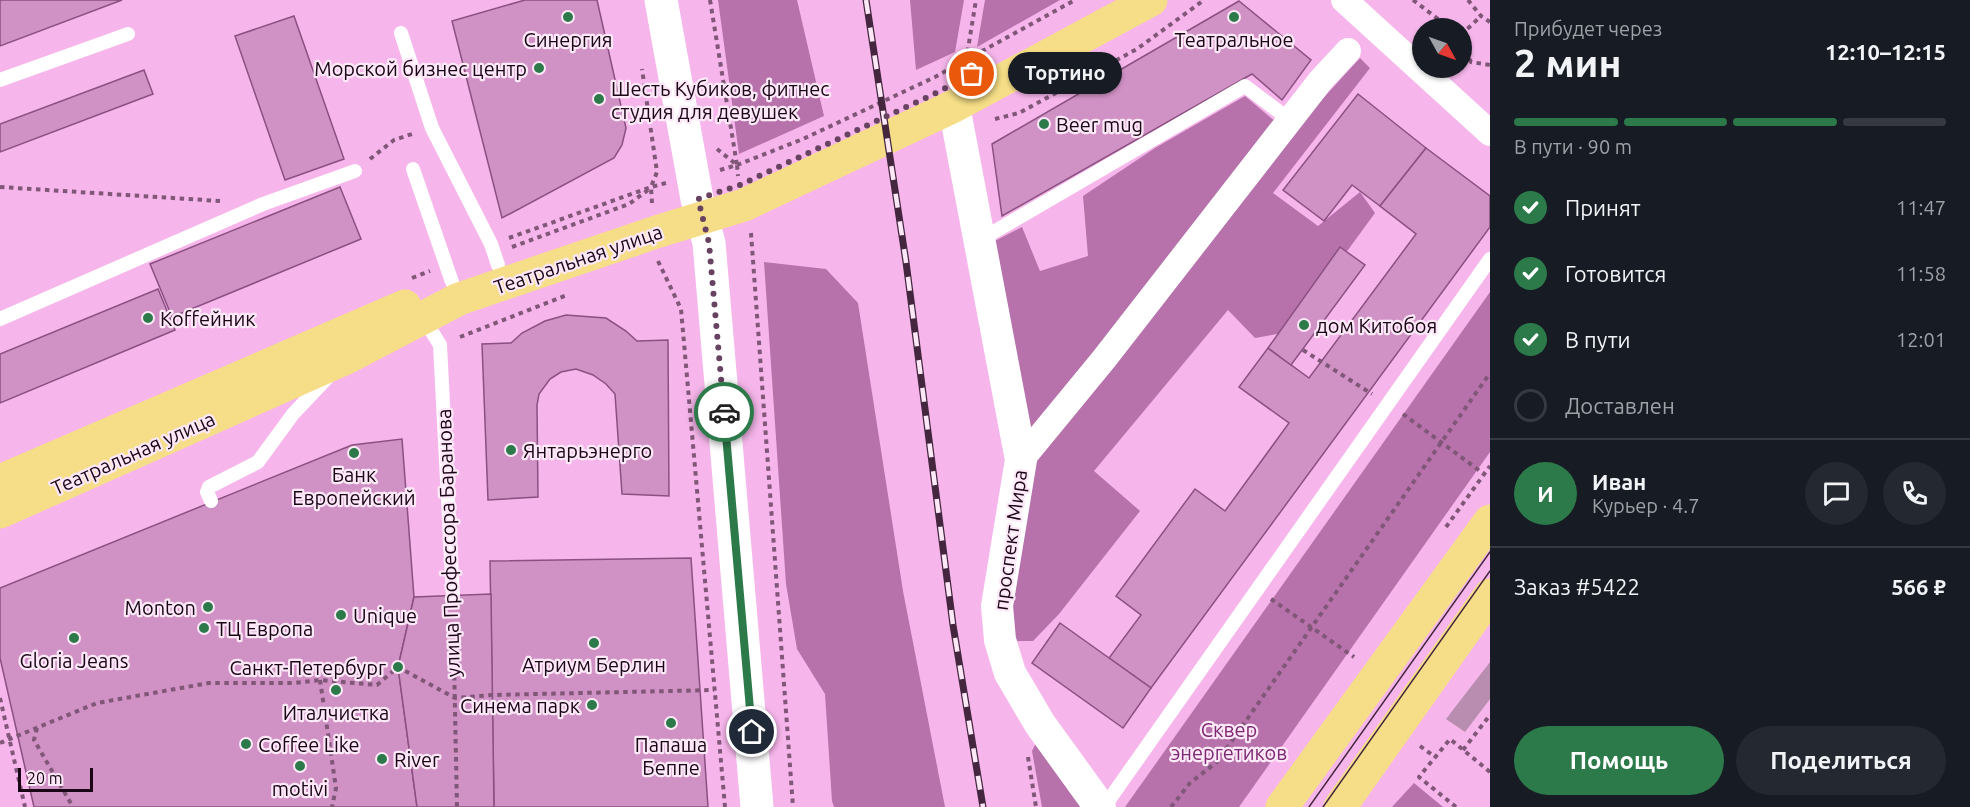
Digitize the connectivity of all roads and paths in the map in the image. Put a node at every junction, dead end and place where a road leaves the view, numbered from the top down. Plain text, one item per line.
1 (662, 0) edge
2 (710, 0) edge
3 (976, 0) edge
4 (1076, 0) edge
5 (1109, 0) edge
6 (1151, 0) edge
7 (1204, 0) edge
8 (1344, 0) edge
9 (1413, 0) edge
10 (1468, 0) edge
11 (1481, 16) junction
12 (1437, 18) edge
13 (1490, 22) edge
14 (1472, 25) edge
15 (401, 33) dead end
16 (129, 34) dead end
17 (1348, 51) dead end
18 (966, 60) junction
19 (1472, 62) edge
20 (1490, 65) edge
21 (642, 69) dead end
22 (0, 80) edge
23 (945, 104) junction
24 (1290, 120) junction
25 (432, 128) junction
26 (1490, 133) edge
27 (807, 155) junction
28 (413, 168) dead end
29 (355, 171) joint
30 (0, 187) edge
31 (651, 188) junction
32 (263, 204) junction
33 (744, 205) junction
34 (700, 208) junction
35 (980, 240) junction
36 (494, 254) junction
37 (1490, 259) edge
38 (448, 274) junction
39 (406, 280) dead end
40 (0, 319) edge
41 (424, 319) junction
42 (344, 359) junction
43 (1490, 373) edge
44 (1021, 460) junction
45 (0, 481) edge
46 (211, 501) dead end
47 (0, 512) edge
48 (1490, 521) edge
49 (1257, 589) junction
50 (1490, 595) edge
51 (453, 596) joint
52 (1312, 627) junction
53 (1354, 657) dead end
54 (320, 680) junction
55 (714, 690) dead end
56 (0, 698) edge
57 (454, 698) junction
58 (1490, 715) edge
59 (37, 728) junction
60 (9, 740) junction
61 (0, 743) edge
62 (1420, 746) dead end
63 (1463, 750) junction
64 (1435, 757) junction
65 (1490, 772) edge
66 (25, 807) edge
67 (73, 807) edge
68 (332, 807) edge
69 (457, 807) edge
70 (758, 807) edge
71 (793, 807) edge
72 (1102, 807) edge
73 (1171, 807) edge
74 (1282, 807) edge
75 (1340, 807) edge
76 (1456, 807) edge

1 - 34 main road
2 - 27 path
3 - 18 path
4 - 18 path
5 - 23 main road, Театральная улица
6 - 23 main road, Театральная улица
7 - 23 path
8 - 26 street
9 - 12 path
10 - 11 path
11 - 13 path
11 - 14 path
15 - 25 lane
16 - 22 lane
17 - 24 street
18 - 23 path
19 - 20 path
21 - 31 path
23 - 27 main road, Театральная улица
23 - 27 path
23 - 35 street, проспект Мира
24 - 35 lane
24 - 44 street
25 - 29 path
25 - 36 lane
27 - 33 main road, Театральная улица
27 - 34 main road, Театральная улица
28 - 38 lane
29 - 32 lane
30 - 32 path
31 - 36 path
31 - 36 path
32 - 40 lane
33 - 34 main road, Театральная улица
33 - 71 path
34 - 36 main road, Театральная улица
34 - 41 main road, Театральная улица
34 - 70 main road
35 - 44 street, проспект Мира
36 - 38 main road, Театральная улица
37 - 49 lane, проспект Мира
38 - 39 path
38 - 45 main road, Театральная улица
41 - 42 main road, Театральная улица
41 - 51 lane, улица Профессора Баранова
42 - 46 lane
42 - 47 main road, Театральная улица
43 - 52 path
44 - 72 street, проспект Мира
48 - 74 main road
49 - 52 path
49 - 72 lane, проспект Мира
50 - 75 main road
51 - 57 path, улица Профессора Баранова
52 - 53 path
52 - 73 path
54 - 57 path
54 - 59 path
54 - 68 path
55 - 57 path
56 - 60 path
57 - 69 path, улица Профессора Баранова
58 - 63 path
59 - 60 path
59 - 67 path
60 - 61 path
60 - 66 path
62 - 64 path
63 - 64 path
63 - 65 path
64 - 76 path

